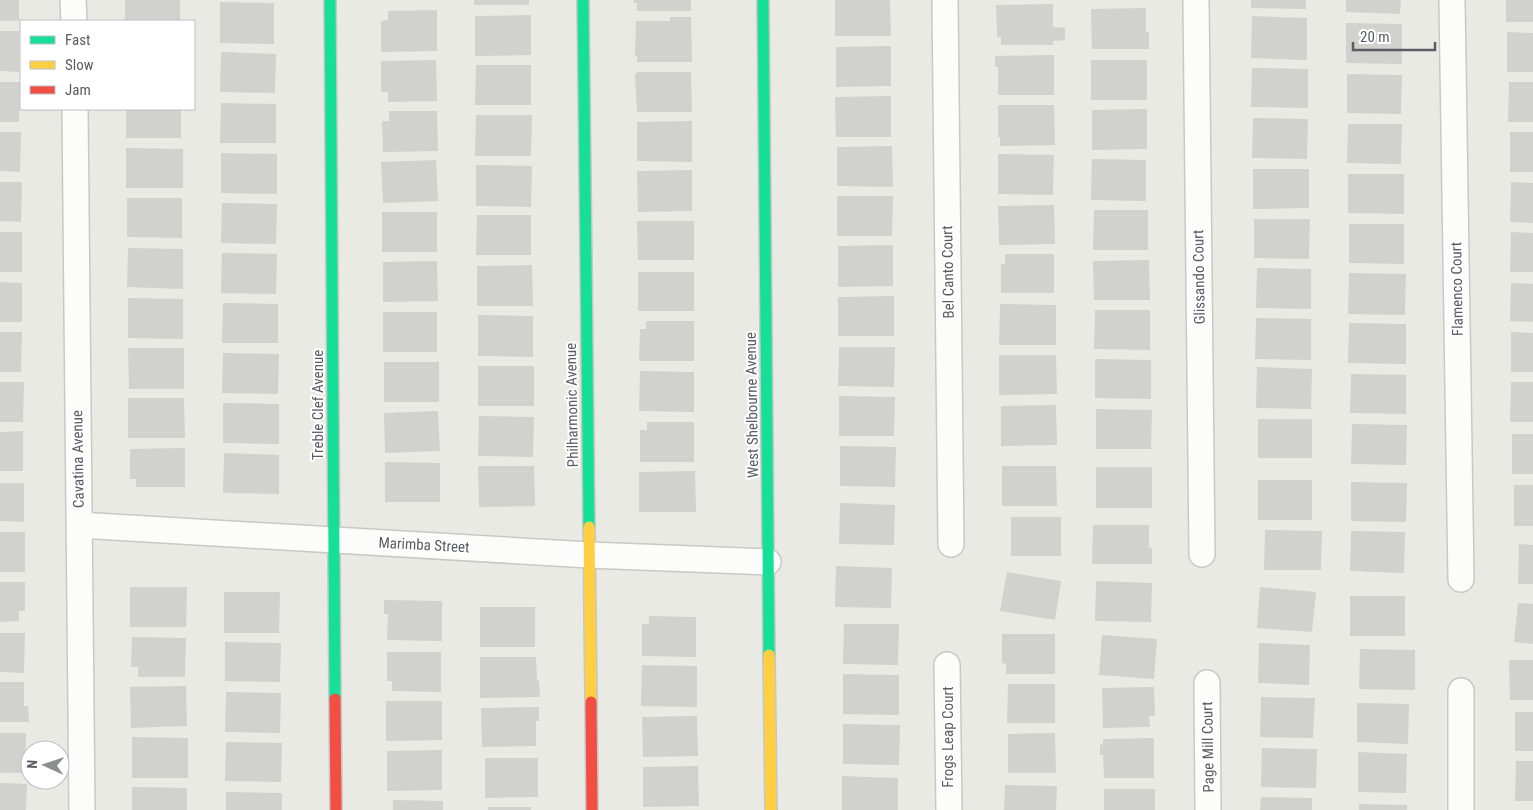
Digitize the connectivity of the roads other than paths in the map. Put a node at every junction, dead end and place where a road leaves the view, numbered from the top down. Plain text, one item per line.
1 (73, 0) edge
2 (330, 0) edge
3 (583, 0) edge
4 (763, 0) edge
5 (945, 0) edge
6 (1196, 0) edge
7 (1452, 0) edge
8 (74, 20) edge
9 (74, 110) edge
10 (79, 525) junction
11 (334, 540) junction
12 (952, 544) dead end
13 (589, 554) junction
14 (1202, 554) dead end
15 (768, 562) junction
16 (1461, 579) dead end
17 (948, 664) dead end
18 (1207, 683) dead end
19 (1461, 691) dead end
20 (82, 810) edge
21 (336, 810) edge
22 (592, 810) edge
23 (771, 810) edge
24 (949, 810) edge
25 (1208, 810) edge
26 (1462, 810) edge

1 - 8 street
2 - 11 street, Treble Clef Avenue
3 - 13 street, Philharmonic Avenue
4 - 15 street, West Shelbourne Avenue
5 - 12 street, Bel Canto Court
6 - 14 street, Glissando Court
7 - 16 street, Flamenco Court
9 - 10 street, Cavatina Avenue
10 - 11 street, Marimba Street
10 - 20 street, Cavatina Avenue
11 - 13 street, Marimba Street
11 - 21 street, Treble Clef Avenue
13 - 15 street, Marimba Street
13 - 22 street, Philharmonic Avenue
15 - 23 street, West Shelbourne Avenue
17 - 24 street, Frogs Leap Court
18 - 25 street, Page Mill Court
19 - 26 street

